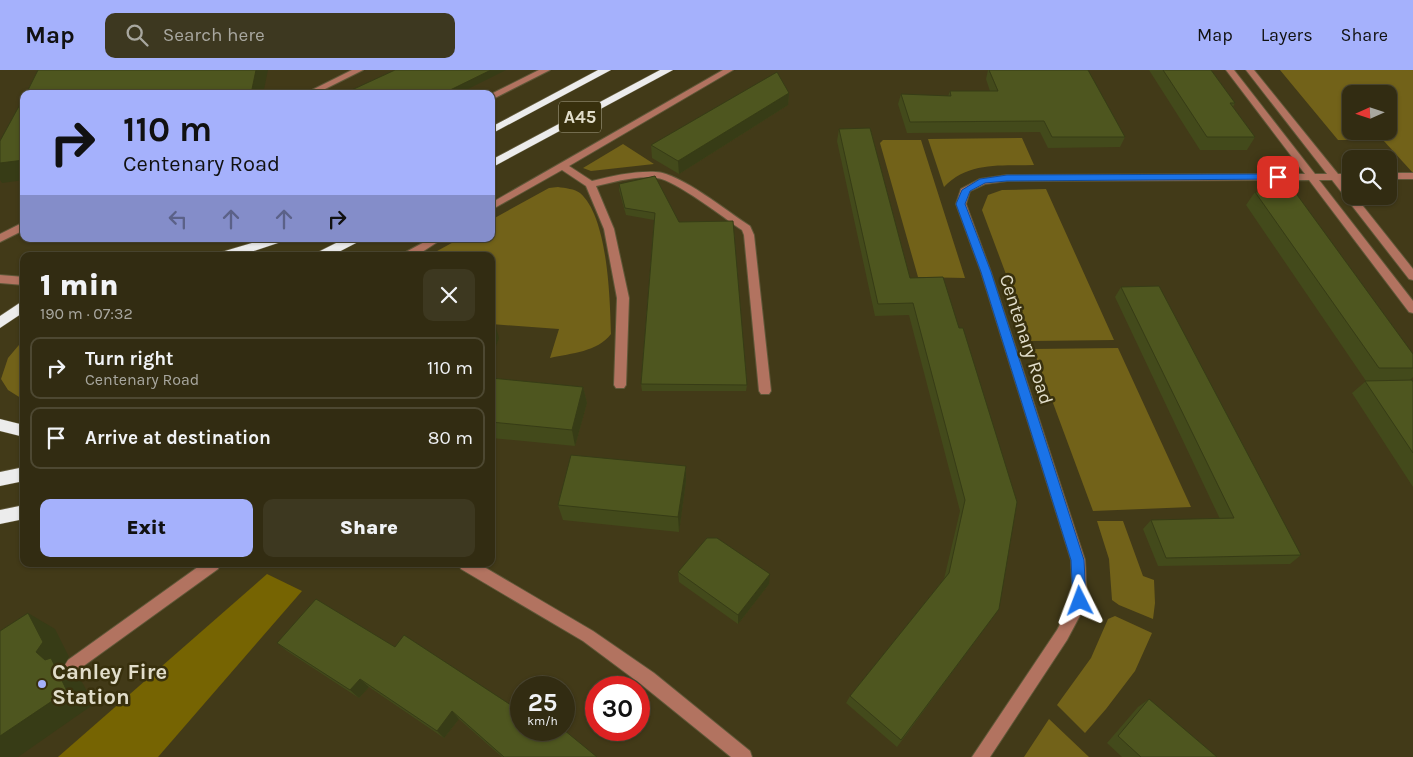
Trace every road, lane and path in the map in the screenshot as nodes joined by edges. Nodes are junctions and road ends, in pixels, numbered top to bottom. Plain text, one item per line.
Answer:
1 (359, 70) edge
2 (546, 70) edge
3 (606, 70) edge
4 (668, 70) edge
5 (729, 70) edge
6 (1230, 70) edge
7 (1250, 70) edge
8 (316, 90) edge
9 (495, 95) edge
10 (495, 129) edge
11 (495, 163) edge
12 (563, 167) junction
13 (1397, 176) edge
14 (1413, 176) edge
15 (1311, 177) junction
16 (1335, 177) junction
17 (1342, 177) edge
18 (590, 184) junction
19 (495, 205) edge
20 (20, 227) edge
21 (0, 239) edge
22 (269, 242) edge
23 (348, 242) edge
24 (432, 242) edge
25 (238, 252) edge
26 (329, 252) edge
27 (415, 252) edge
28 (1413, 276) edge
29 (0, 279) edge
30 (20, 282) edge
31 (20, 308) edge
32 (1413, 309) edge
33 (0, 323) edge
34 (620, 385) dead end
35 (765, 391) dead end
36 (0, 425) edge
37 (20, 430) edge
38 (20, 475) edge
39 (0, 479) edge
40 (20, 513) edge
41 (0, 517) edge
42 (209, 567) edge
43 (471, 567) edge
44 (73, 665) dead end
45 (744, 757) edge
46 (980, 757) edge

1 - 8 street
2 - 9 street
3 - 10 highway, A45
4 - 11 highway, A45
5 - 12 street
6 - 15 street
7 - 16 street
12 - 18 street
12 - 19 street
13 - 14 street
15 - 16 street, Centenary Road
15 - 32 street
15 - 46 street, Centenary Road
16 - 17 street, Centenary Road
16 - 28 street
18 - 34 street
18 - 35 street
20 - 21 street
22 - 25 highway
23 - 26 highway
24 - 27 street
29 - 30 street
31 - 33 highway
36 - 37 highway
38 - 39 highway
40 - 41 highway
42 - 44 street
43 - 45 street

